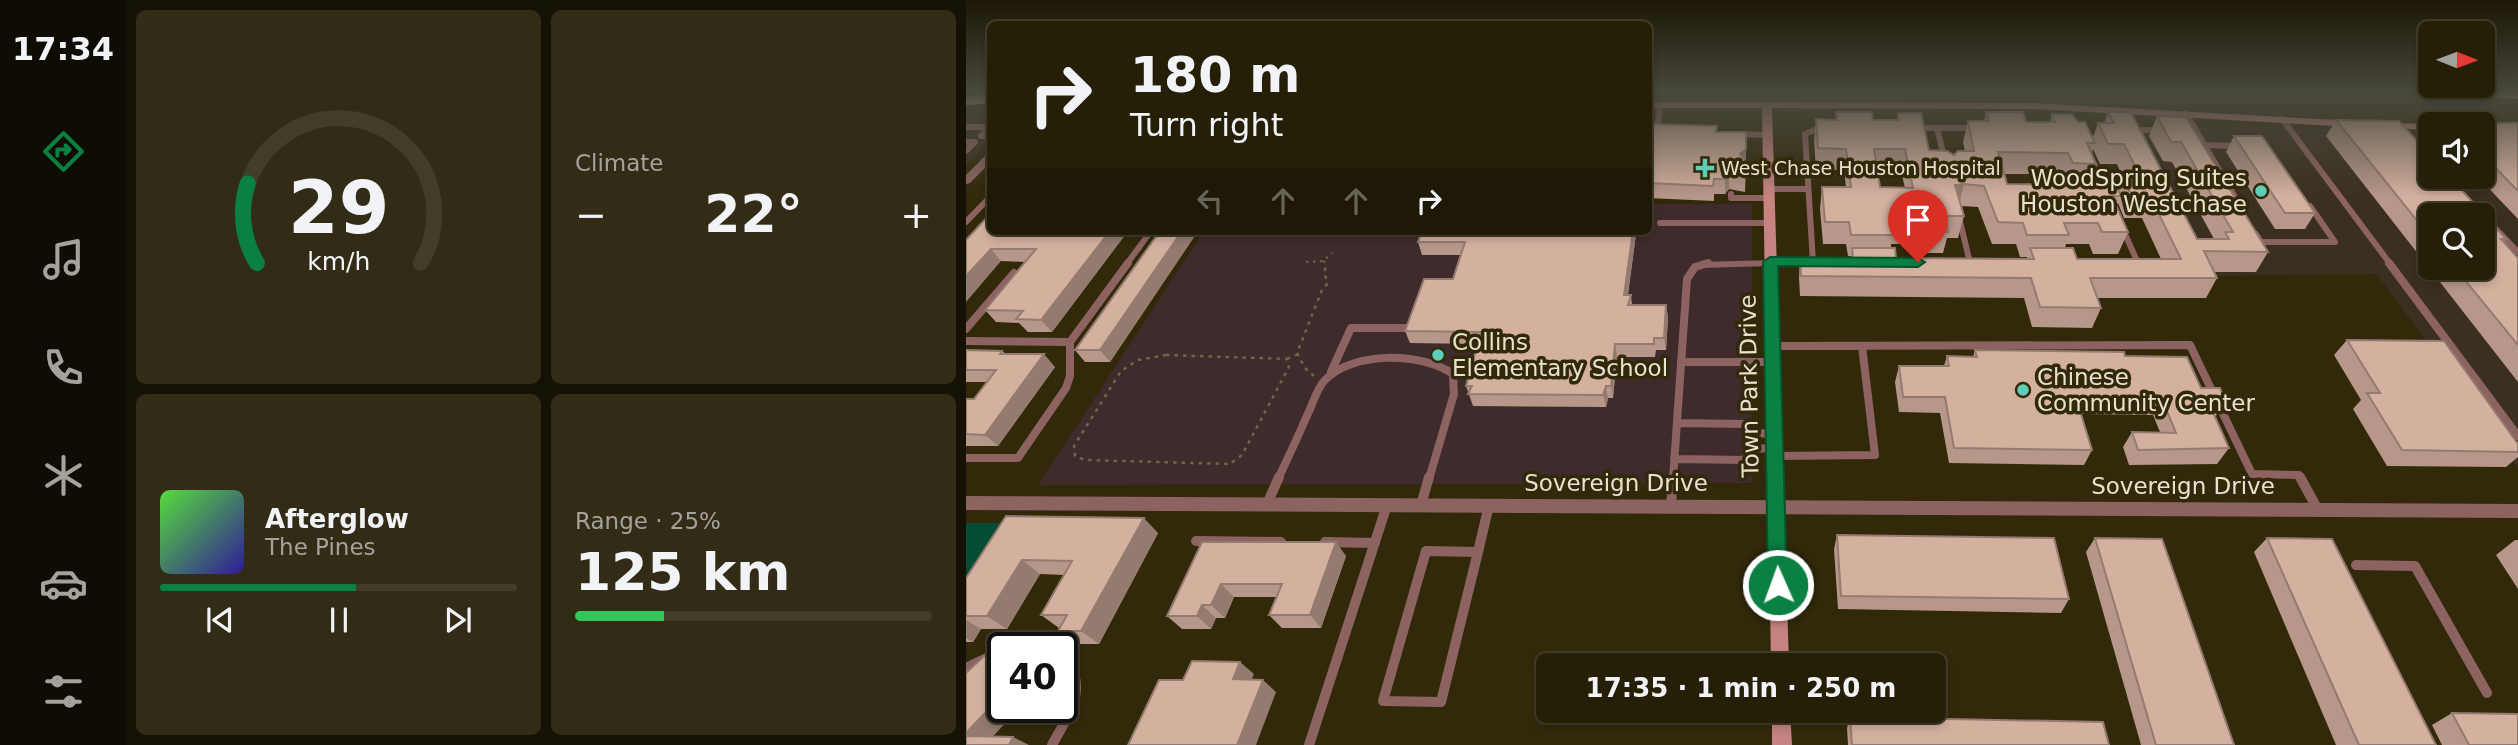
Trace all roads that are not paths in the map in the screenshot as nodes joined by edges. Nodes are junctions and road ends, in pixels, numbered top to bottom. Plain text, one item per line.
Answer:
1 (966, 127) edge
2 (987, 127) edge
3 (1767, 127) edge
4 (2193, 127) edge
5 (2288, 127) edge
6 (2386, 127) edge
7 (1937, 128) junction
8 (2418, 128) edge
9 (987, 130) edge
10 (2169, 131) edge
11 (2182, 131) edge
12 (2195, 131) junction
13 (1727, 134) edge
14 (1767, 135) junction
15 (981, 136) junction
16 (987, 136) edge
17 (966, 142) edge
18 (975, 142) junction
19 (2145, 144) edge
20 (2204, 145) junction
21 (2244, 146) edge
22 (966, 151) edge
23 (987, 160) edge
24 (1768, 169) junction
25 (1746, 170) edge
26 (1948, 170) edge
27 (966, 181) edge
28 (1808, 189) junction
29 (2093, 191) edge
30 (2106, 191) junction
31 (1731, 194) dead end
32 (1769, 194) junction
33 (987, 200) edge
34 (2306, 200) edge
35 (2240, 205) edge
36 (1958, 211) edge
37 (969, 216) edge
38 (966, 222) edge
39 (1660, 223) dead end
40 (1769, 223) junction
41 (2495, 227) edge
42 (2254, 229) edge
43 (1148, 235) edge
44 (2518, 252) edge
45 (1770, 262) junction
46 (1813, 262) junction
47 (1970, 262) junction
48 (1014, 273) edge
49 (1405, 328) edge
50 (966, 329) edge
51 (966, 341) edge
52 (1070, 342) junction
53 (1862, 346) junction
54 (1772, 354) junction
55 (1681, 362) junction
56 (1331, 372) junction
57 (1677, 423) junction
58 (2518, 436) edge
59 (1775, 446) junction
60 (966, 458) edge
61 (1674, 459) junction
62 (966, 503) edge
63 (1268, 504) junction
64 (1387, 505) junction
65 (1421, 505) junction
66 (1489, 505) junction
67 (1671, 506) junction
68 (1776, 507) junction
69 (2318, 510) junction
70 (2518, 511) edge
71 (1196, 541) dead end
72 (1292, 542) edge
73 (1320, 542) edge
74 (1375, 543) junction
75 (1478, 552) junction
76 (2356, 565) dead end
77 (1780, 653) edge
78 (987, 658) edge
79 (966, 668) edge
80 (2487, 693) dead end
81 (1063, 723) edge
82 (1781, 723) edge
83 (1052, 745) edge
84 (1309, 745) edge
85 (1782, 745) edge

1 - 2 lane
3 - 14 main road, Town Park Drive
4 - 12 lane
5 - 58 lane
6 - 8 main road
7 - 26 lane
7 - 28 lane
7 - 30 lane
9 - 15 lane
10 - 19 lane
11 - 12 lane
12 - 20 lane
13 - 14 lane
14 - 24 main road, Town Park Drive
15 - 16 lane
15 - 18 lane
17 - 18 lane
18 - 22 lane
20 - 21 lane
20 - 35 lane
23 - 27 street
24 - 25 lane
24 - 32 main road, Town Park Drive
28 - 32 lane
28 - 46 lane
29 - 30 lane
30 - 47 lane
31 - 32 lane
32 - 40 main road, Town Park Drive
33 - 37 lane
34 - 42 lane
36 - 47 lane
37 - 38 lane
39 - 40 lane
40 - 45 main road, Town Park Drive
41 - 44 lane
43 - 52 lane
45 - 46 lane
45 - 54 main road, Town Park Drive
45 - 55 lane
46 - 47 lane
48 - 50 lane
49 - 56 lane
51 - 52 lane
52 - 60 lane
53 - 54 lane
53 - 59 lane
53 - 69 lane
54 - 55 lane
54 - 59 main road, Town Park Drive
55 - 57 lane
56 - 63 lane
56 - 65 lane
57 - 59 lane
57 - 61 lane
59 - 61 lane
59 - 68 main road, Town Park Drive
61 - 67 lane
62 - 63 street, Sovereign Drive
63 - 64 street, Sovereign Drive
64 - 65 street, Sovereign Drive
64 - 74 lane
65 - 66 street, Sovereign Drive
66 - 67 street, Sovereign Drive
66 - 75 lane
67 - 68 street, Sovereign Drive
68 - 69 street, Sovereign Drive
68 - 77 main road, Town Park Drive
69 - 70 street, Sovereign Drive
71 - 72 lane
73 - 74 lane
74 - 84 lane
75 - 75 lane
76 - 80 lane
78 - 79 lane
81 - 83 lane
82 - 85 main road

